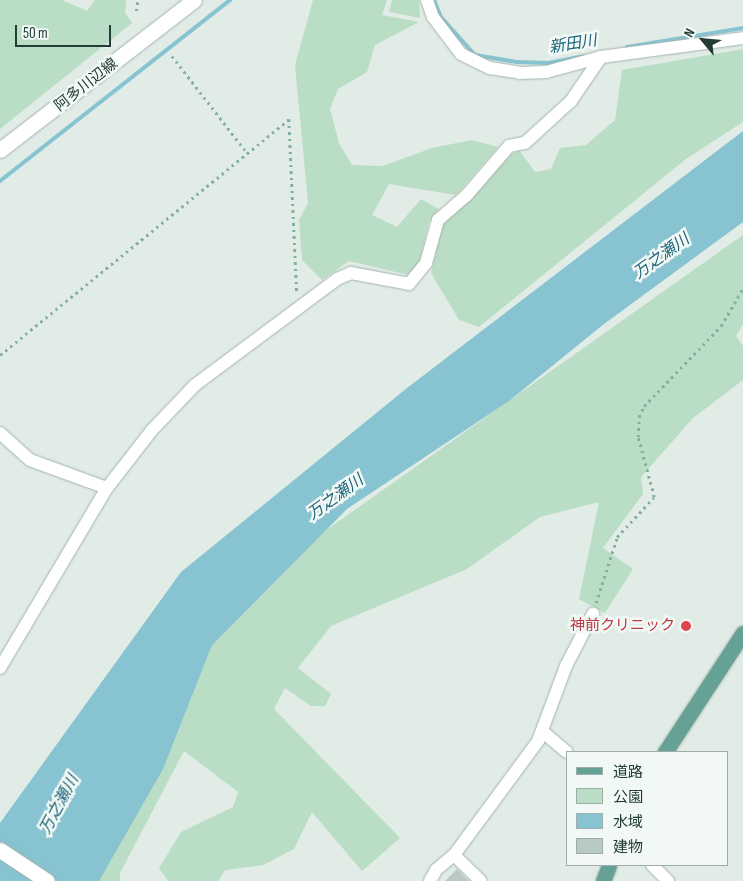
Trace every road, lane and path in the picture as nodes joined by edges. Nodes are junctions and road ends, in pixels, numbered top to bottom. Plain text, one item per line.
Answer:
1 (138, 0) edge
2 (194, 0) edge
3 (427, 0) edge
4 (136, 11) dead end
5 (743, 38) edge
6 (172, 56) dead end
7 (601, 57) junction
8 (0, 150) edge
9 (248, 154) junction
10 (743, 288) edge
11 (298, 310) junction
12 (0, 355) edge
13 (0, 433) edge
14 (107, 488) junction
15 (593, 614) joint
16 (743, 633) edge
17 (0, 668) edge
18 (543, 732) junction
19 (566, 751) edge
20 (666, 751) edge
21 (0, 850) edge
22 (454, 855) junction
23 (609, 866) edge
24 (653, 866) edge
25 (47, 881) edge
26 (430, 881) edge
27 (481, 881) edge
28 (602, 881) edge
29 (668, 881) edge

1 - 4 path
2 - 8 main road, 阿多川辺線
3 - 7 street
5 - 7 street
6 - 9 path
7 - 11 street
9 - 11 path
9 - 12 path
10 - 15 path
11 - 14 street
13 - 14 street
14 - 17 street
15 - 18 street
16 - 20 main road
18 - 19 street
18 - 22 street
21 - 25 main road
22 - 26 street
22 - 27 street
23 - 28 main road
24 - 29 street

